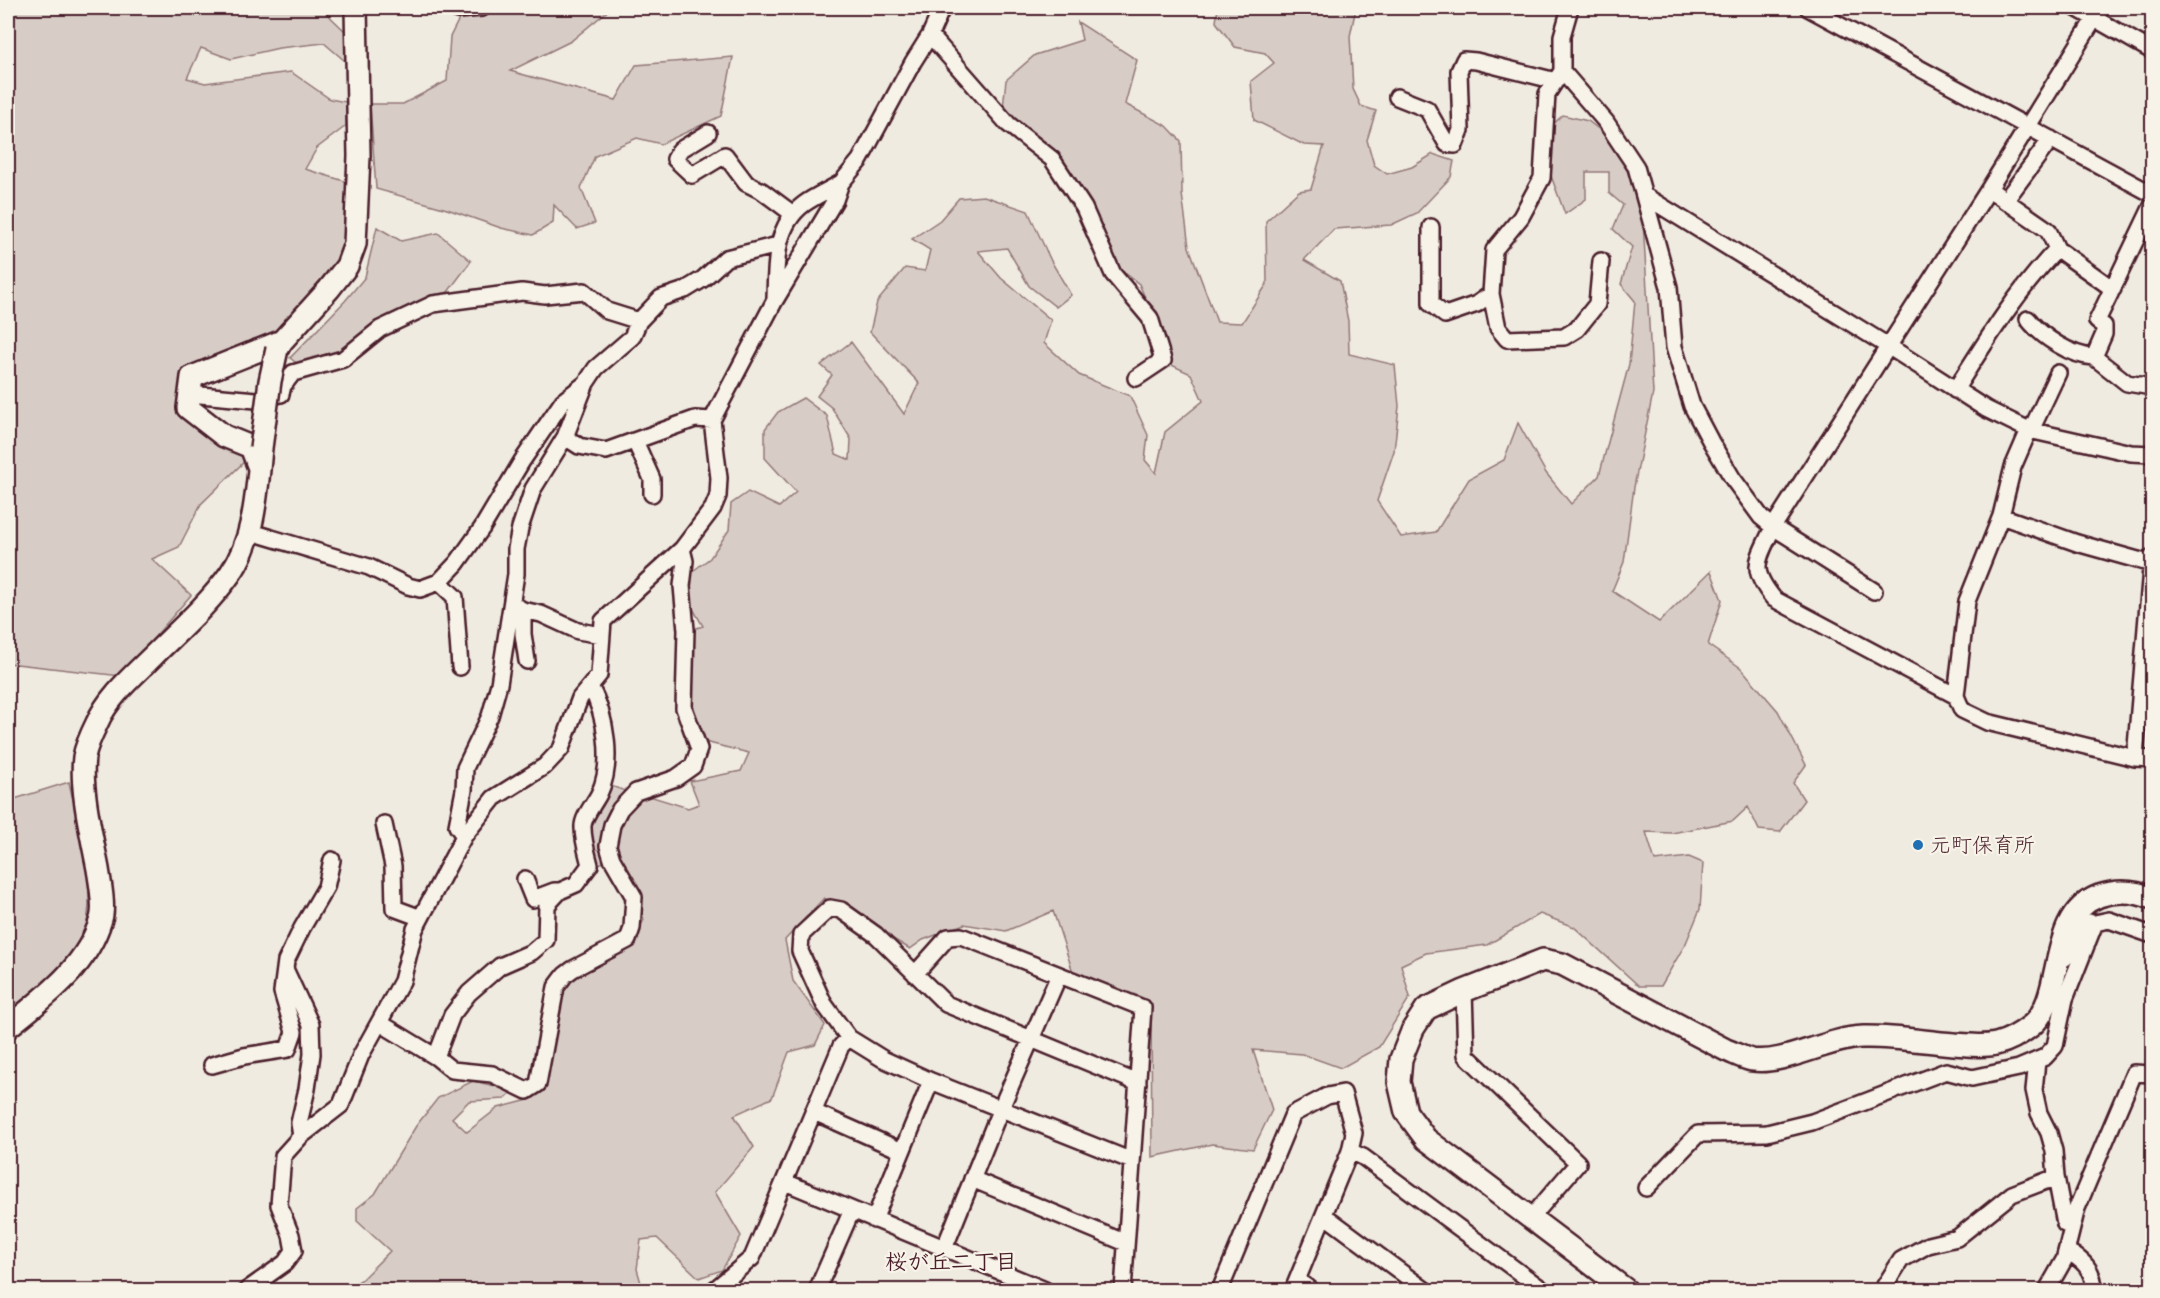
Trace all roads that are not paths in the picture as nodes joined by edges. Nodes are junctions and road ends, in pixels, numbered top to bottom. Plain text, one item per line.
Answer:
1 (356, 8) edge
2 (482, 8) edge
3 (942, 8) edge
4 (1570, 8) edge
5 (1808, 8) edge
6 (2076, 8) edge
7 (458, 10) dead end
8 (2098, 13) edge
9 (930, 35) junction
10 (2152, 51) edge
11 (1559, 76) junction
12 (1396, 97) dead end
13 (2027, 126) junction
14 (708, 133) dead end
15 (2051, 139) junction
16 (841, 183) junction
17 (1989, 189) junction
18 (2152, 194) edge
19 (1645, 196) junction
20 (2005, 201) junction
21 (2152, 206) edge
22 (793, 214) junction
23 (1431, 227) dead end
24 (778, 245) junction
25 (2056, 249) junction
26 (1601, 261) dead end
27 (2113, 289) junction
28 (1491, 294) junction
29 (774, 302) junction
30 (2028, 320) dead end
31 (639, 321) junction
32 (280, 345) junction
33 (1888, 346) junction
34 (2094, 357) junction
35 (2058, 373) dead end
36 (1136, 378) dead end
37 (586, 383) junction
38 (2152, 387) edge
39 (1955, 390) junction
40 (189, 394) junction
41 (712, 420) junction
42 (2029, 430) junction
43 (565, 437) junction
44 (636, 441) junction
45 (2152, 454) edge
46 (259, 469) junction
47 (652, 494) dead end
48 (2001, 516) junction
49 (1773, 527) junction
50 (248, 531) junction
51 (682, 549) junction
52 (2152, 557) edge
53 (2152, 564) edge
54 (439, 582) junction
55 (1874, 591) dead end
56 (517, 607) junction
57 (602, 635) junction
58 (527, 661) dead end
59 (460, 667) dead end
60 (590, 686) junction
61 (1956, 696) junction
62 (2136, 758) junction
63 (2152, 759) edge
64 (384, 824) dead end
65 (464, 836) junction
66 (332, 860) dead end
67 (525, 879) dead end
68 (560, 891) junction
69 (2152, 898) edge
70 (421, 918) junction
71 (2095, 923) junction
72 (2152, 935) edge
73 (2058, 958) junction
74 (285, 969) junction
75 (915, 974) junction
76 (1059, 975) junction
77 (1464, 991) junction
78 (380, 1023) junction
79 (8, 1026) edge
80 (849, 1038) junction
81 (1031, 1039) junction
82 (436, 1057) junction
83 (2037, 1061) junction
84 (212, 1065) dead end
85 (2152, 1074) edge
86 (931, 1081) junction
87 (1138, 1083) junction
88 (1000, 1108) junction
89 (814, 1112) junction
90 (302, 1136) junction
91 (902, 1151) junction
92 (1350, 1151) junction
93 (1132, 1161) junction
94 (2056, 1177) junction
95 (972, 1179) junction
96 (785, 1182) junction
97 (1646, 1188) dead end
98 (852, 1210) junction
99 (1324, 1215) junction
100 (1530, 1219) junction
101 (874, 1220) junction
102 (2073, 1227) junction
103 (1126, 1243) junction
104 (944, 1249) junction
105 (2067, 1251) junction
106 (1295, 1285) edge
107 (247, 1290) edge
108 (714, 1290) edge
109 (817, 1290) edge
110 (1045, 1290) edge
111 (1123, 1290) edge
112 (1220, 1290) edge
113 (1311, 1290) edge
114 (1425, 1290) edge
115 (1543, 1290) edge
116 (1626, 1290) edge
117 (1882, 1290) edge
118 (2047, 1290) edge
119 (2094, 1290) edge

1 - 32 street
2 - 7 street
3 - 9 street
4 - 11 street
5 - 13 street
6 - 8 street
8 - 10 street
8 - 13 street
9 - 16 street
9 - 36 street
11 - 12 street
11 - 19 street
11 - 28 street
13 - 15 street
13 - 17 street
14 - 22 street
15 - 18 street
15 - 20 street
16 - 22 street
16 - 29 street
17 - 20 street
17 - 33 street
19 - 33 street
19 - 49 street
20 - 25 street
21 - 27 street
22 - 24 street
23 - 28 street
24 - 29 street
24 - 31 street
25 - 27 street
25 - 39 street
26 - 28 street
27 - 34 street
29 - 41 street
30 - 34 street
31 - 37 street
31 - 40 street
32 - 40 street
32 - 46 street, bridge
33 - 39 street
33 - 49 street
34 - 38 street
35 - 42 street
37 - 43 street
37 - 54 street
39 - 42 street
40 - 46 street
41 - 44 street
41 - 51 street
42 - 45 street
42 - 48 street
43 - 44 street
43 - 56 street
44 - 47 street
46 - 50 street
48 - 53 street
48 - 61 street
49 - 55 street
49 - 61 street
50 - 54 street
50 - 79 street
51 - 57 street
51 - 82 street
52 - 53 street
53 - 62 street
54 - 59 street
56 - 57 street
56 - 58 street
56 - 65 street
57 - 60 street
60 - 65 street
60 - 68 street
61 - 62 street
62 - 63 street
64 - 70 street
65 - 70 street
66 - 74 street
67 - 68 street
68 - 82 street
69 - 73 street
70 - 78 street
71 - 72 street
71 - 73 street
71 - 83 street
73 - 77 street
74 - 84 street
74 - 90 street
75 - 76 street
75 - 80 street
75 - 81 street
76 - 81 street
76 - 87 street
77 - 100 street
77 - 100 street
78 - 82 street
78 - 90 street
80 - 86 street
80 - 89 street
81 - 87 street
81 - 88 street
83 - 94 street
83 - 97 street
85 - 102 street
86 - 88 street
86 - 91 street
87 - 93 street
88 - 93 street
88 - 95 street
89 - 91 street
89 - 96 street
90 - 107 street
91 - 101 street
92 - 99 street
92 - 112 street
92 - 115 street
93 - 103 street
94 - 102 street
94 - 117 street
95 - 103 street
95 - 104 street
96 - 98 street
96 - 108 street
98 - 101 street
98 - 109 street
99 - 106 street
99 - 114 street
100 - 116 street
101 - 104 street
102 - 105 street
103 - 111 street
104 - 110 street
105 - 118 street
105 - 119 street
106 - 113 street

